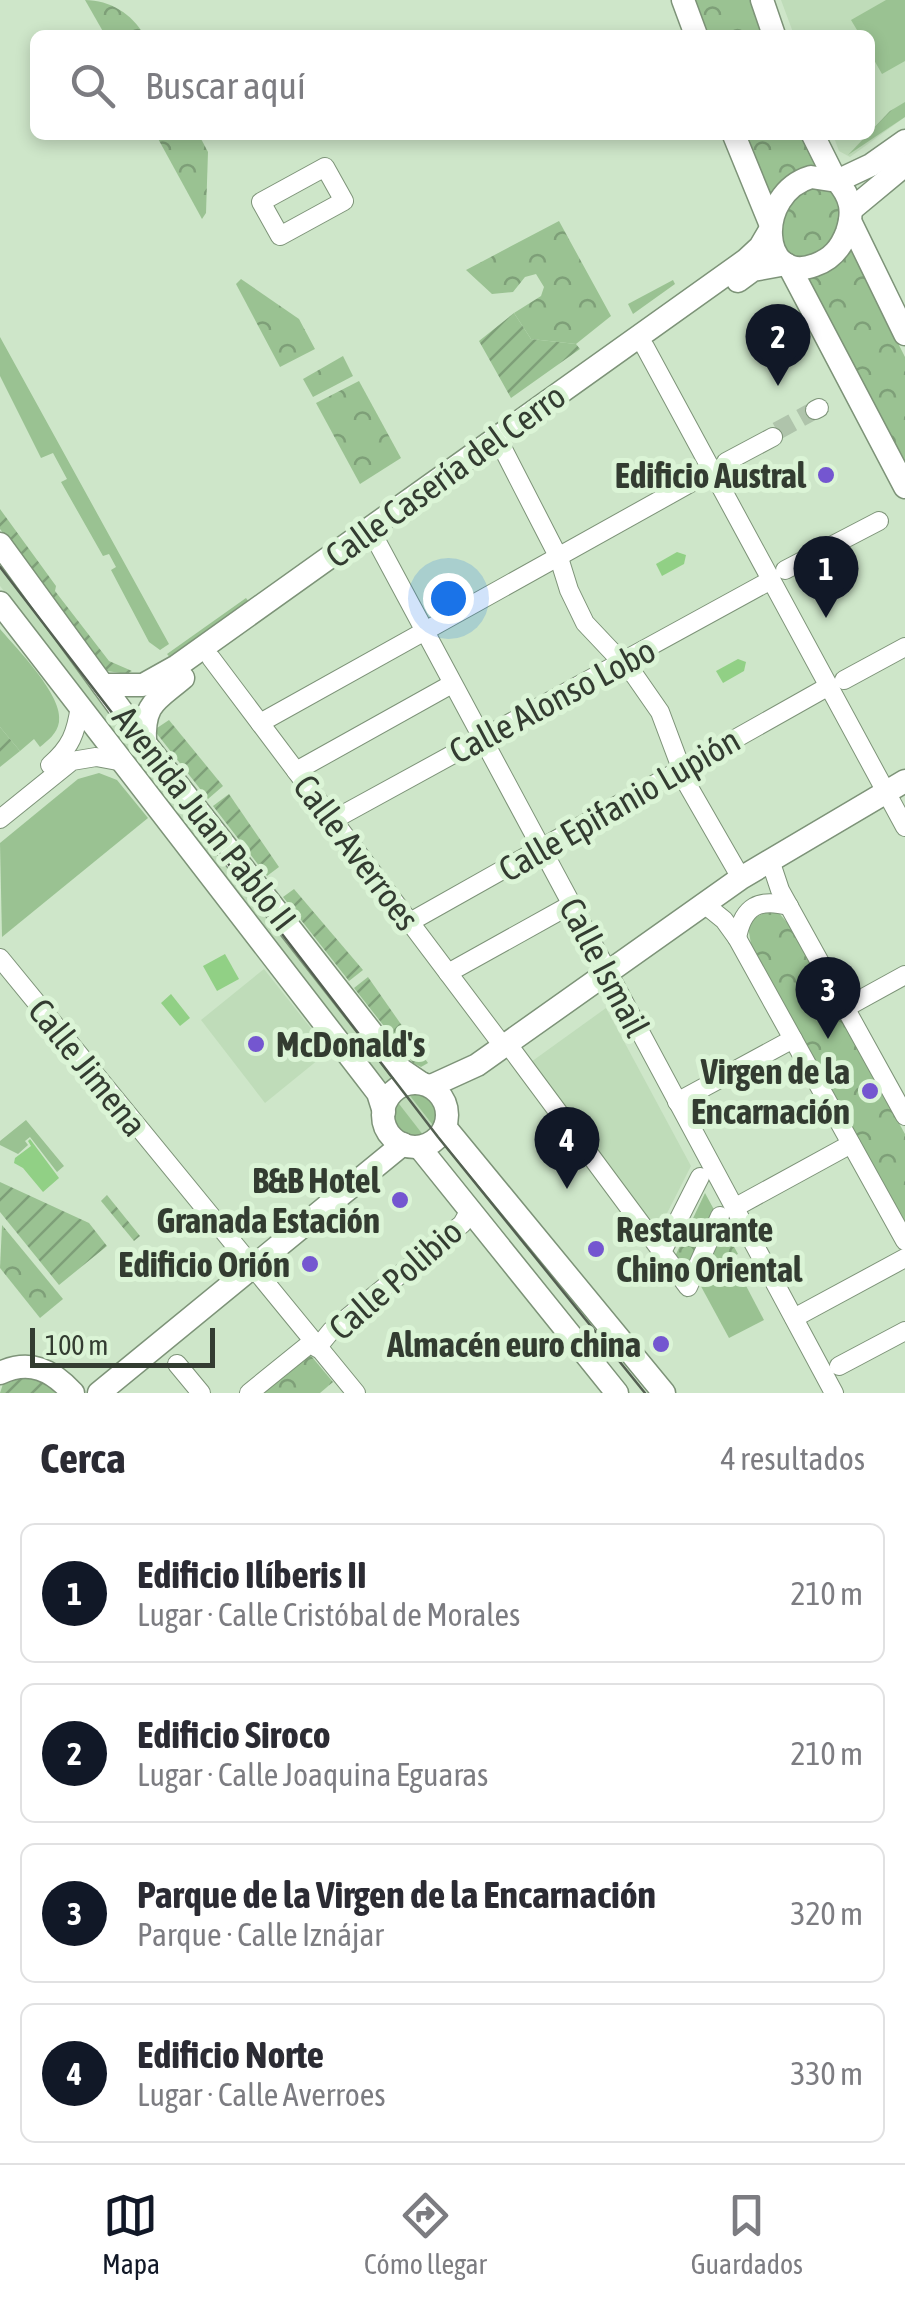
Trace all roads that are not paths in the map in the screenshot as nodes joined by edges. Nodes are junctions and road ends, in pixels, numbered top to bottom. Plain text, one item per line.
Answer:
1 (684, 0) edge
2 (762, 0) edge
3 (694, 30) edge
4 (772, 30) edge
5 (736, 140) edge
6 (816, 140) edge
7 (905, 141) edge
8 (905, 165) edge
9 (836, 180) junction
10 (261, 202) joint
11 (851, 215) junction
12 (770, 226) junction
13 (788, 266) junction
14 (905, 334) edge
15 (645, 347) junction
16 (776, 435) tunnel mouth
17 (503, 449) junction
18 (719, 467) junction
19 (905, 488) edge
20 (880, 521) dead end
21 (376, 540) junction
22 (0, 544) edge
23 (559, 558) junction
24 (778, 575) junction
25 (0, 603) edge
26 (424, 632) junction
27 (905, 647) edge
28 (211, 658) junction
29 (620, 662) junction
30 (836, 683) junction
31 (452, 684) junction
32 (103, 685) junction
33 (80, 706) junction
34 (260, 723) junction
35 (482, 738) junction
36 (145, 742) junction
37 (123, 762) junction
38 (681, 770) junction
39 (296, 771) junction
40 (896, 786) edge
41 (0, 805) edge
42 (0, 819) edge
43 (333, 820) junction
44 (905, 827) edge
45 (542, 848) junction
46 (770, 860) junction
47 (741, 878) junction
48 (572, 904) junction
49 (703, 904) junction
50 (789, 906) junction
51 (410, 922) junction
52 (738, 938) junction
53 (0, 958) edge
54 (608, 971) junction
55 (448, 973) junction
56 (905, 975) edge
57 (845, 1008) junction
58 (794, 1039) junction
59 (505, 1044) junction
60 (477, 1065) junction
61 (426, 1085) junction
62 (678, 1102) junction
63 (384, 1112) junction
64 (446, 1116) junction
65 (905, 1116) edge
66 (852, 1144) junction
67 (411, 1146) junction
68 (700, 1177) dead end
69 (470, 1210) junction
70 (727, 1212) junction
71 (905, 1240) edge
72 (662, 1252) junction
73 (905, 1258) edge
74 (252, 1268) junction
75 (794, 1318) junction
76 (905, 1331) edge
77 (315, 1344) junction
78 (177, 1364) dead end
79 (839, 1366) dead end
80 (0, 1373) edge
81 (350, 1387) edge
82 (73, 1393) edge
83 (98, 1393) edge
84 (201, 1393) edge
85 (249, 1393) edge
86 (330, 1393) edge
87 (617, 1393) edge
88 (664, 1393) edge
89 (834, 1393) edge

1 - 3 main road
2 - 4 main road
5 - 12 main road
6 - 9 main road
7 - 9 main road
8 - 11 main road
9 - 11 main road
9 - 12 main road
10 - 10 street
11 - 13 main road
11 - 14 main road
12 - 13 main road
12 - 32 main road, Calle Casería del Cerro
13 - 15 main road, Calle Casería del Cerro
13 - 19 main road
15 - 17 main road, Calle Casería del Cerro
15 - 18 street
16 - 18 street
17 - 21 main road, Calle Casería del Cerro
17 - 23 street
18 - 23 street
18 - 24 street
20 - 24 street, Calle Alonso Lobo
21 - 26 street, Calle Ismail
21 - 28 main road, Calle Casería del Cerro
22 - 32 main road, Avenida Juan Pablo II
23 - 26 street
23 - 29 street
24 - 29 street, Calle Alonso Lobo
24 - 30 street
25 - 33 main road, Avenida Juan Pablo II
26 - 31 street, Calle Ismail
26 - 34 street
27 - 30 street, Calle Epifanio Lupión
28 - 34 street, Calle Averroes
28 - 36 main road, Calle Casería del Cerro
29 - 35 street, Calle Alonso Lobo
29 - 38 street
30 - 38 street, Calle Epifanio Lupión
30 - 40 street
31 - 35 street, Calle Ismail
31 - 39 street
32 - 36 main road, Avenida Juan Pablo II
33 - 37 main road, Avenida Juan Pablo II
33 - 41 street
34 - 39 street, Calle Averroes
35 - 43 street, Calle Alonso Lobo
35 - 45 street, Calle Ismail
36 - 61 main road, Avenida Juan Pablo II
37 - 42 street
37 - 63 main road, Avenida Juan Pablo II
38 - 45 street, Calle Epifanio Lupión
38 - 47 street
39 - 43 street, Calle Averroes
40 - 44 street
40 - 46 main road
43 - 51 street, Calle Averroes
45 - 48 street, Calle Ismail
45 - 51 street, Calle Epifanio Lupión
46 - 47 main road
46 - 50 street
47 - 49 main road
48 - 54 street, Calle Ismail
48 - 55 street
49 - 52 street
49 - 54 main road
50 - 52 street
50 - 57 street
51 - 55 street, Calle Averroes
52 - 58 street
53 - 74 street, Calle Jimena
54 - 59 main road
54 - 62 street, Calle Ismail
55 - 59 street, Calle Averroes
56 - 57 street
57 - 65 street
58 - 62 street
58 - 66 street
59 - 60 main road
59 - 72 street, Calle Averroes
60 - 61 main road
60 - 64 main road
61 - 63 main road
61 - 64 main road
62 - 70 street, Calle Ismail
63 - 67 main road
64 - 67 main road
64 - 88 main road
66 - 70 street
66 - 71 street
67 - 69 main road
67 - 74 main road
68 - 72 street
69 - 77 street, Calle Polibio
69 - 87 main road
70 - 72 street, Calle Averroes
70 - 75 street, Calle Ismail
73 - 75 street
74 - 77 street, Calle Jimena
74 - 83 main road
75 - 89 street, Calle Ismail
76 - 79 street
77 - 81 street, Calle Jimena
77 - 85 street, Calle Polibio
78 - 84 street
80 - 82 main road
81 - 86 street, Calle Polibio

